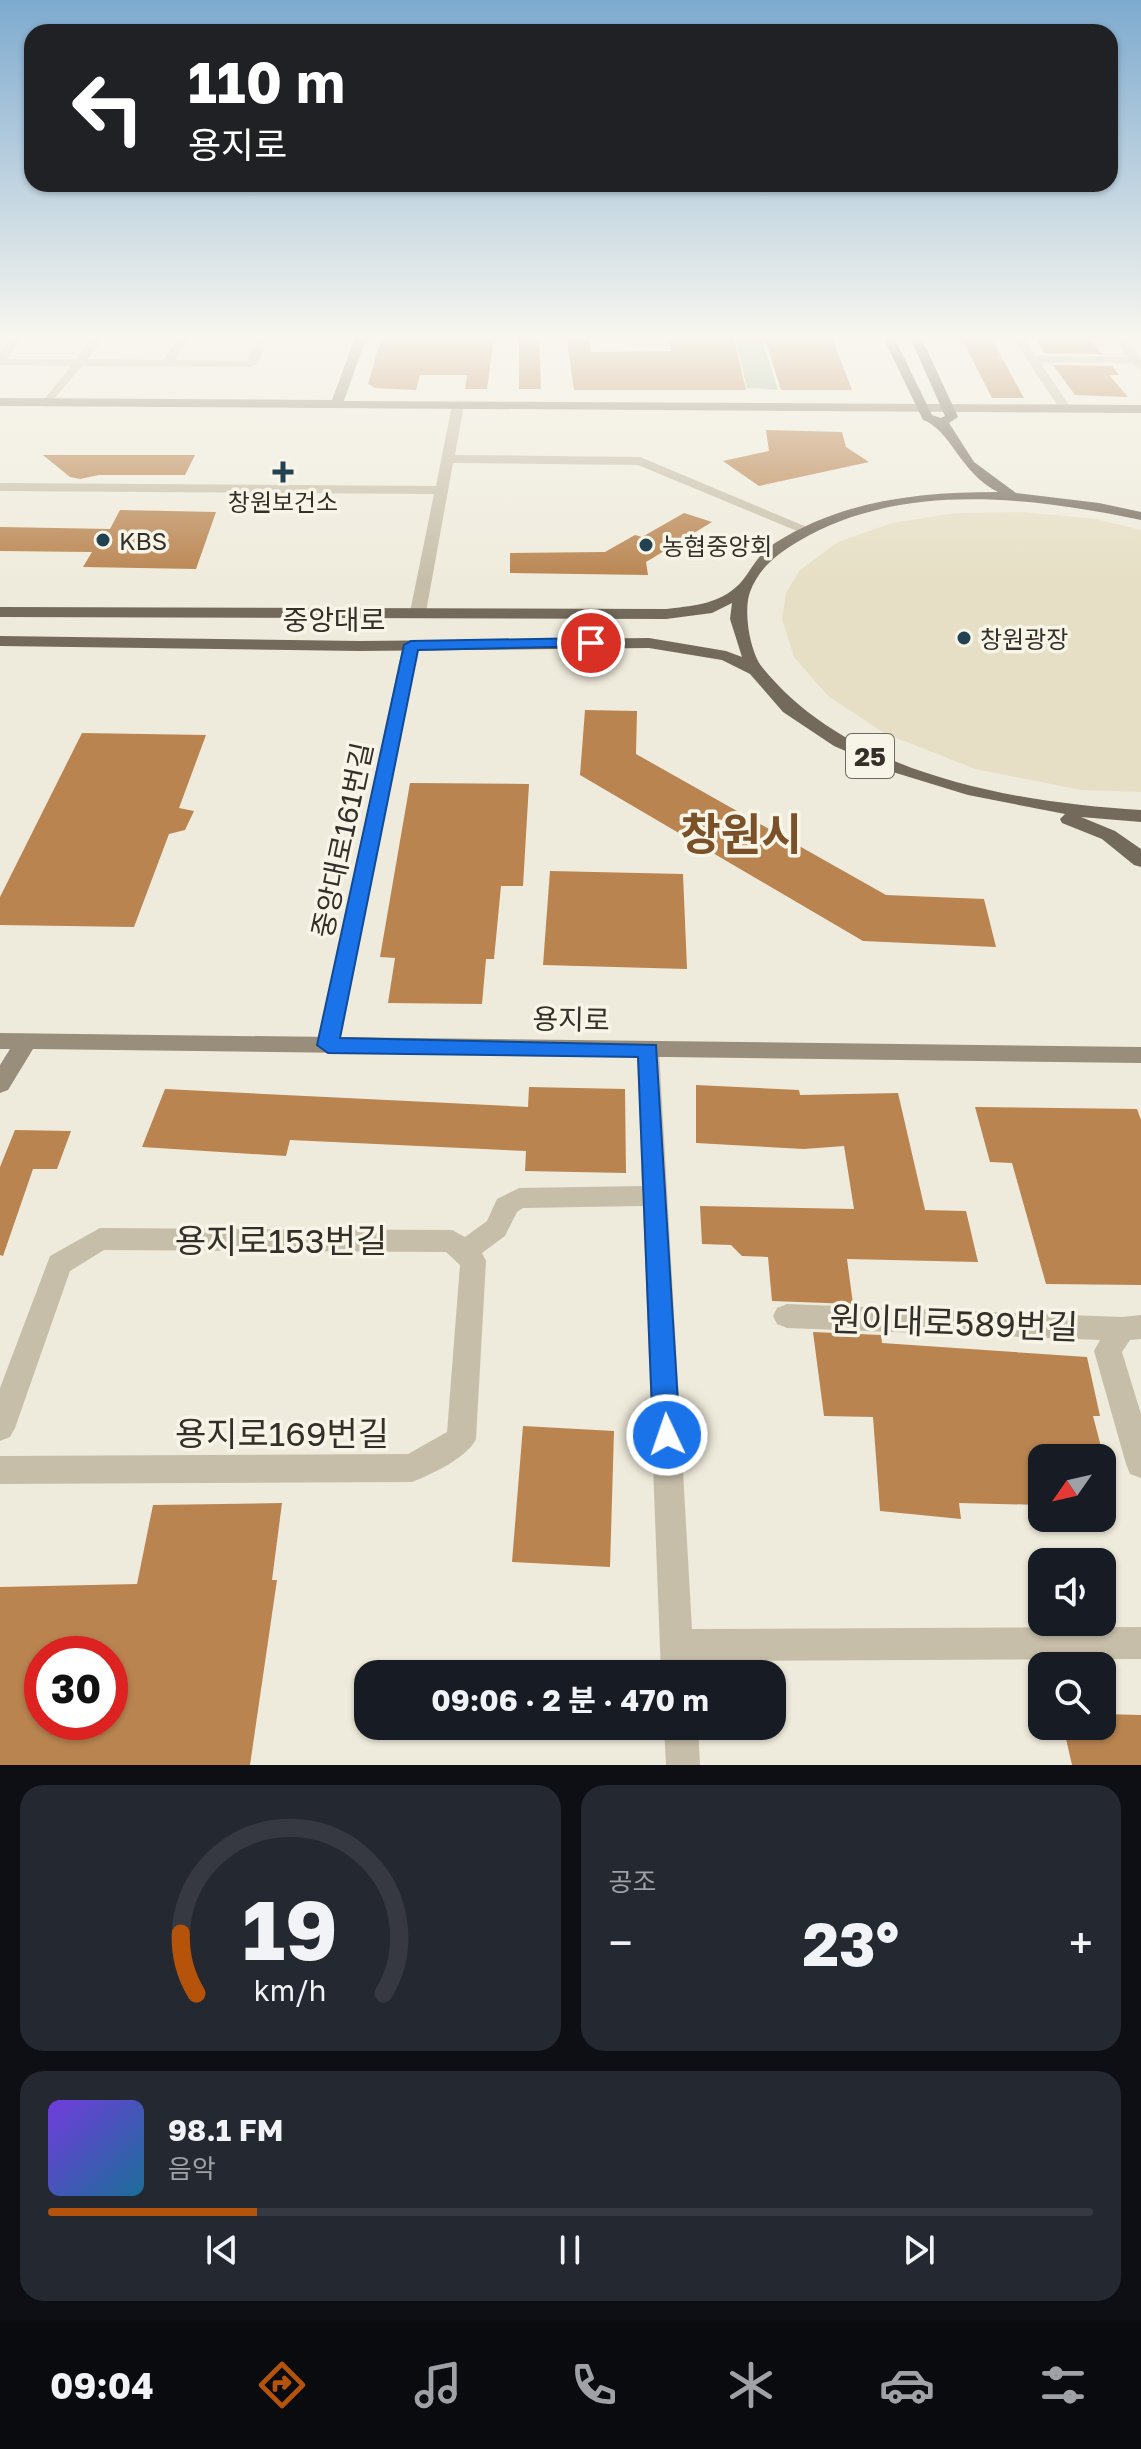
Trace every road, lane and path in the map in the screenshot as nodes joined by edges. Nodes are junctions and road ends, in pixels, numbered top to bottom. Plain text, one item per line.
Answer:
1 (456, 417) edge
2 (928, 417) edge
3 (951, 417) edge
4 (942, 422) junction
5 (448, 459) junction
6 (968, 466) junction
7 (0, 487) edge
8 (442, 490) junction
9 (949, 498) junction
10 (1020, 498) junction
11 (1141, 516) edge
12 (807, 530) junction
13 (743, 590) junction
14 (0, 612) edge
15 (418, 612) junction
16 (574, 614) junction
17 (0, 641) edge
18 (562, 642) junction
19 (411, 645) junction
20 (759, 672) junction
21 (992, 798) junction
22 (1141, 816) edge
23 (1141, 861) edge
24 (0, 1041) edge
25 (27, 1041) junction
26 (328, 1045) junction
27 (648, 1050) junction
28 (1141, 1055) edge
29 (0, 1084) edge
30 (655, 1196) junction
31 (463, 1251) junction
32 (787, 1316) dead end
33 (1131, 1328) edge
34 (0, 1428) edge
35 (1141, 1464) edge
36 (0, 1470) edge
37 (1141, 1643) edge
38 (678, 1659) edge
39 (682, 1740) edge
40 (683, 1765) edge

1 - 5 street
2 - 4 main road
3 - 4 main road
4 - 6 main road
5 - 8 street
5 - 12 street
6 - 9 main road
6 - 10 main road
7 - 8 street
8 - 15 street
9 - 10 main road, 25
9 - 12 main road, 25
10 - 11 main road, 25
12 - 13 main road, 25
13 - 16 main road, 중앙대로
13 - 20 main road, 25
14 - 15 main road, 중앙대로
15 - 16 main road, 중앙대로
16 - 18 main road
17 - 19 main road, 중앙대로
18 - 19 main road, 중앙대로
18 - 20 main road, 중앙대로
19 - 26 street, 중앙대로161번길
20 - 21 main road, 25
21 - 22 main road, 25
21 - 23 main road
24 - 25 main road, 용지로
25 - 26 main road, 용지로
25 - 29 main road
26 - 27 main road, 용지로
27 - 28 main road, 용지로
27 - 30 street
30 - 31 street
30 - 38 street
31 - 34 street, 용지로153번길
31 - 36 street, 용지로169번길
32 - 33 street, 원이대로589번길
33 - 35 street, 원이대로589번길
37 - 38 street
39 - 40 street

